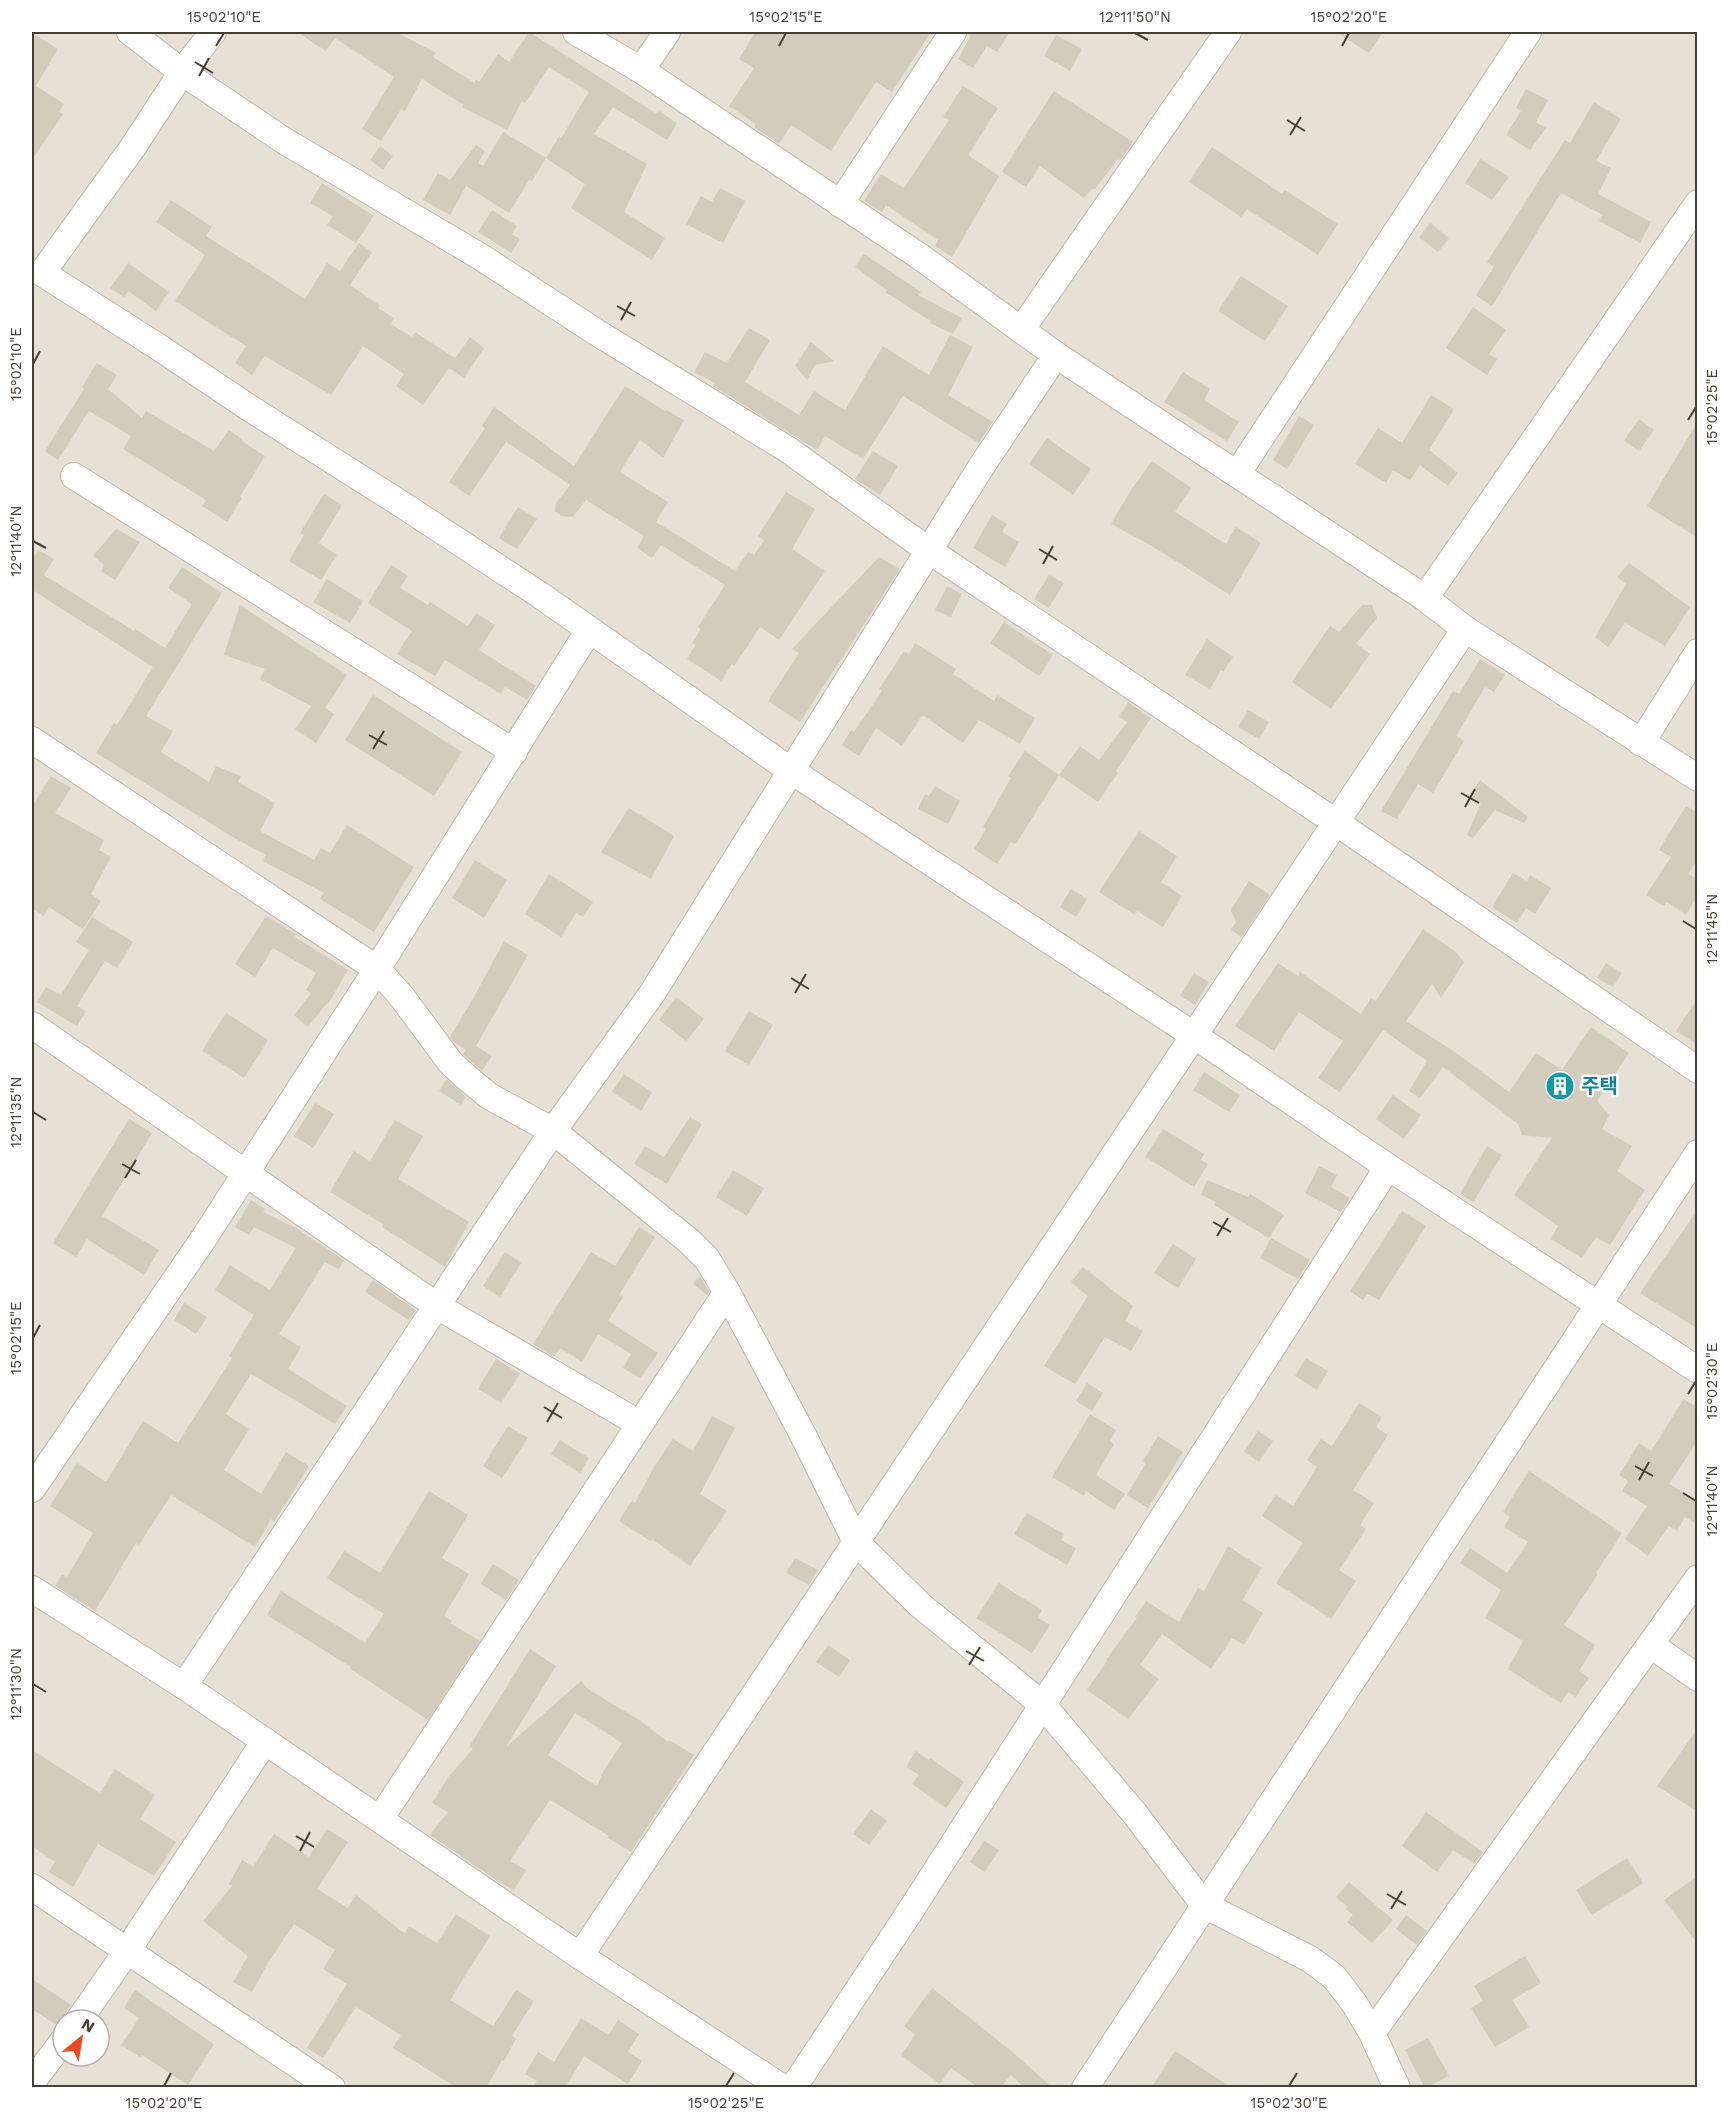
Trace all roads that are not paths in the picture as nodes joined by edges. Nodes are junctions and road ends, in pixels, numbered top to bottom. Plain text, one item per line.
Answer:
1 (130, 32) edge
2 (213, 32) edge
3 (576, 32) edge
4 (667, 32) edge
5 (953, 32) edge
6 (1228, 32) edge
7 (1528, 32) edge
8 (641, 70) junction
9 (182, 72) junction
10 (1698, 203) edge
11 (840, 204) junction
12 (37, 270) edge
13 (1021, 330) junction
14 (1056, 355) junction
15 (1237, 474) junction
16 (74, 476) dead end
17 (928, 550) junction
18 (1425, 598) junction
19 (1466, 629) junction
20 (589, 630) junction
21 (1698, 652) edge
22 (32, 740) edge
23 (1641, 743) junction
24 (514, 752) junction
25 (790, 770) junction
26 (1698, 778) edge
27 (1337, 823) junction
28 (377, 969) junction
29 (32, 1025) edge
30 (1195, 1036) junction
31 (1698, 1070) edge
32 (553, 1131) junction
33 (1698, 1152) edge
34 (1388, 1167) junction
35 (245, 1174) junction
36 (727, 1292) junction
37 (1596, 1305) junction
38 (436, 1306) junction
39 (1698, 1370) edge
40 (640, 1424) junction
41 (32, 1489) edge
42 (856, 1542) junction
43 (1698, 1578) edge
44 (32, 1589) edge
45 (1651, 1645) junction
46 (1698, 1678) edge
47 (184, 1686) junction
48 (1042, 1704) junction
49 (265, 1741) junction
50 (380, 1819) junction
51 (32, 1887) edge
52 (1204, 1905) junction
53 (127, 1951) junction
54 (580, 1956) junction
55 (87, 2008) edge
56 (1372, 2033) junction
57 (51, 2057) edge
58 (32, 2082) edge
59 (332, 2088) edge
60 (783, 2088) edge
61 (793, 2088) edge
62 (1085, 2088) edge
63 (1397, 2088) edge

1 - 9 street
2 - 9 street
3 - 8 street
4 - 8 street
5 - 11 street
6 - 13 street
7 - 15 street
8 - 11 street
9 - 12 street
9 - 17 street
10 - 18 street
11 - 13 street
12 - 20 street
13 - 14 street
14 - 15 street
14 - 17 street
15 - 18 street
16 - 24 street
17 - 25 street
17 - 27 street
18 - 19 street
19 - 23 street
19 - 27 street
20 - 24 street
20 - 25 street
21 - 23 street
22 - 28 street
23 - 26 street
24 - 28 street
25 - 30 street
25 - 32 street
27 - 30 street
27 - 31 street
28 - 32 street
28 - 35 street
29 - 35 street
30 - 34 street
30 - 42 street
32 - 36 street
32 - 38 street
33 - 37 street
34 - 37 street
34 - 48 street
35 - 38 street
35 - 41 street
36 - 40 street
36 - 42 street
37 - 39 street
37 - 52 street
38 - 40 street
38 - 47 street
40 - 50 street
42 - 48 street
42 - 54 street
43 - 45 street
44 - 47 street
45 - 46 street
45 - 56 street
47 - 49 street
48 - 52 street
48 - 61 street
49 - 50 street
49 - 53 street
50 - 54 street
51 - 53 street
52 - 56 street
52 - 62 street
53 - 55 street
53 - 59 street
54 - 60 street
56 - 63 street
57 - 58 street

